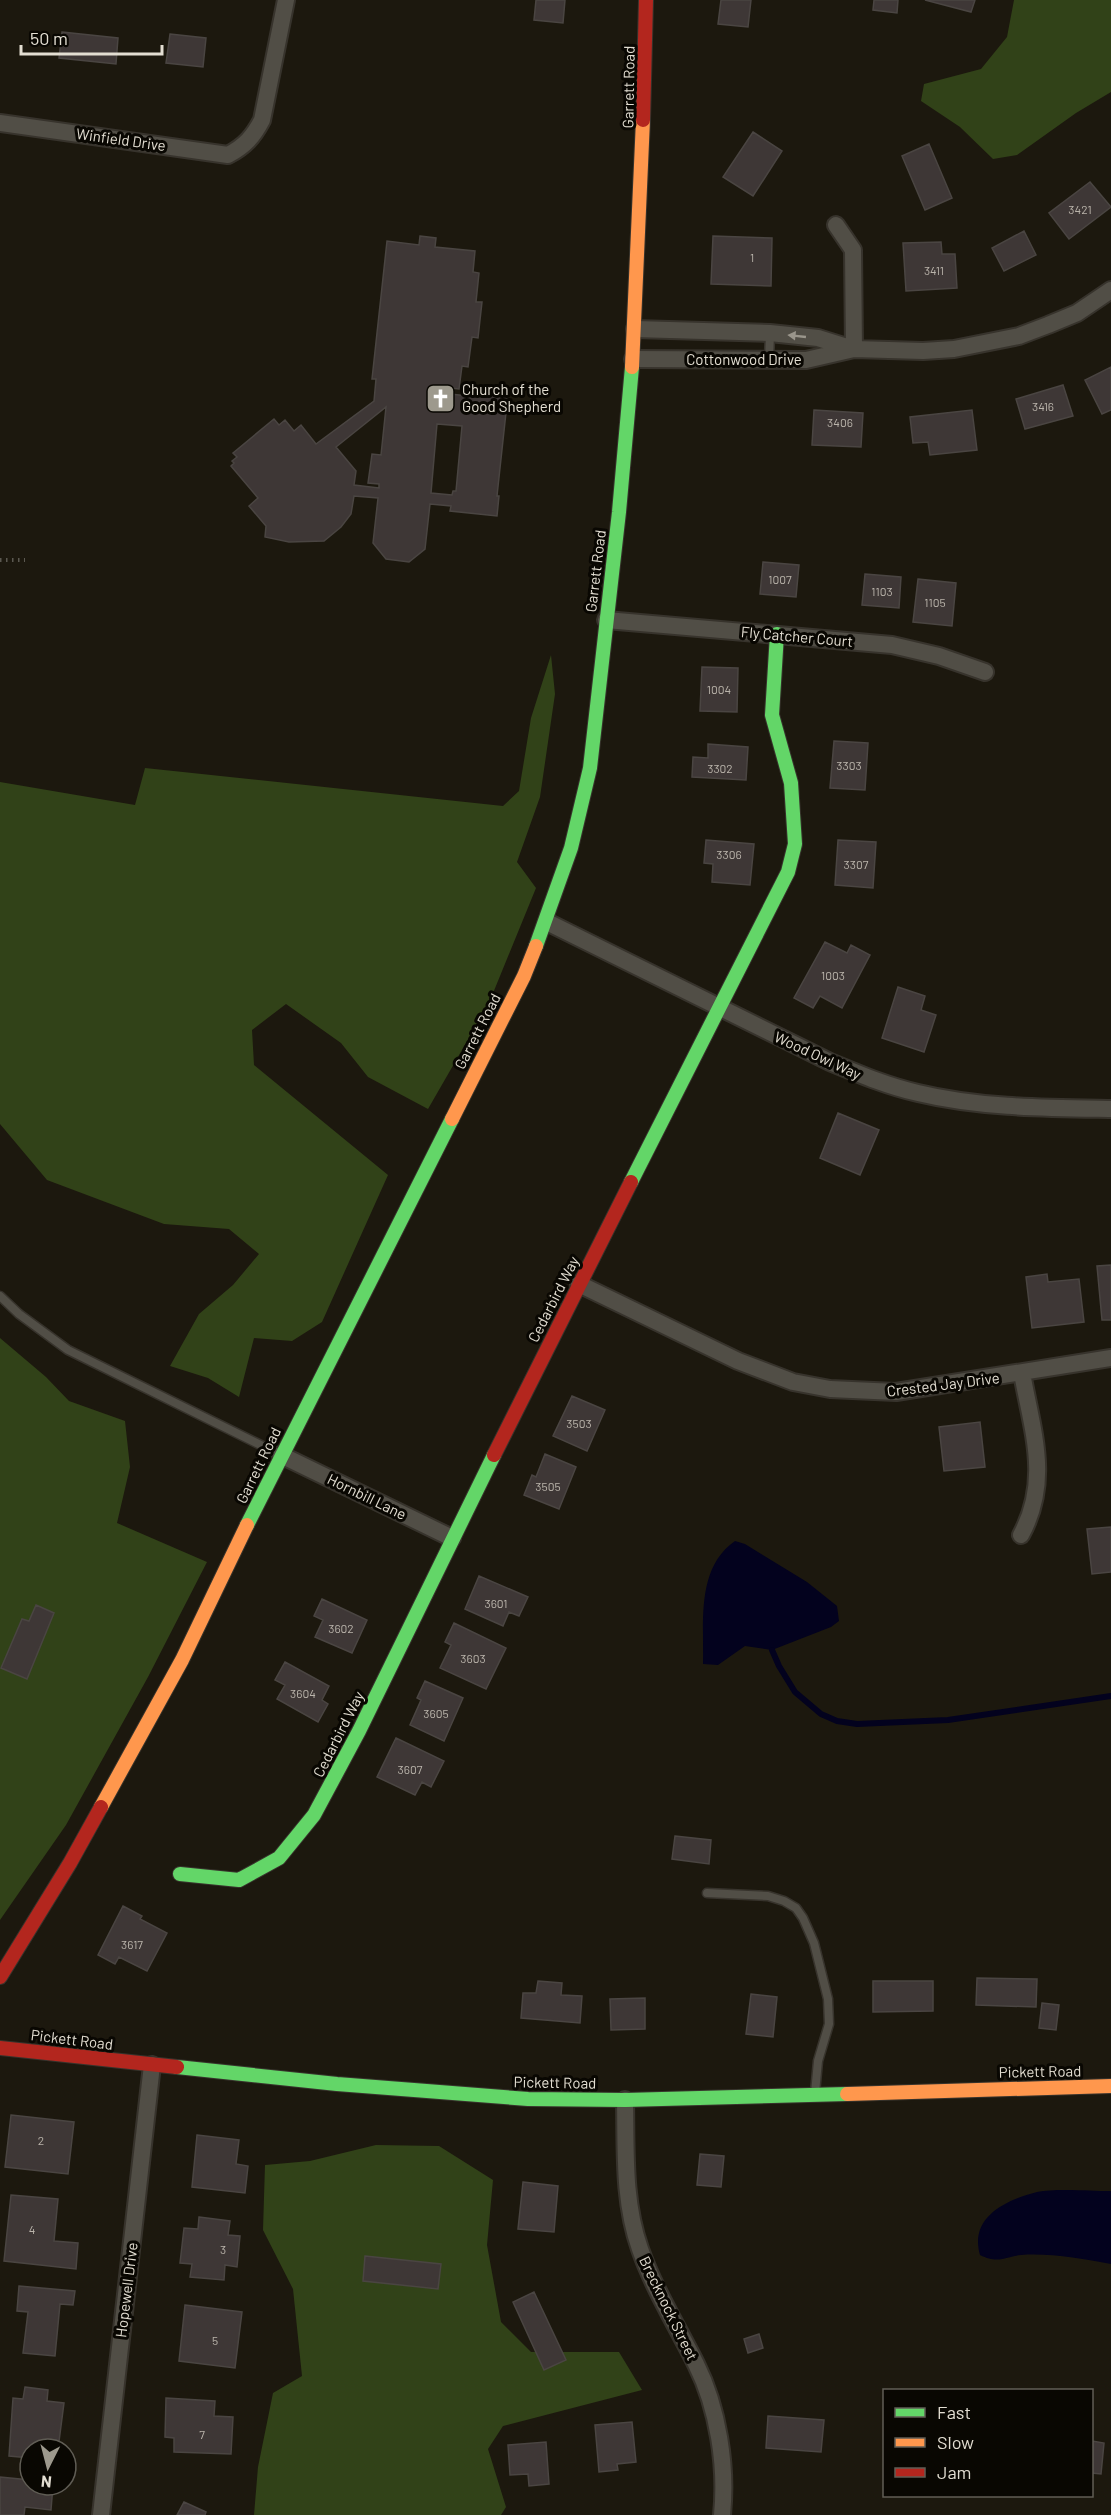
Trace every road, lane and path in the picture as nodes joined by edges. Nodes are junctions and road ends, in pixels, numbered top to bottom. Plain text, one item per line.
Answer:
1 (286, 0) edge
2 (646, 0) edge
3 (0, 123) edge
4 (836, 225) dead end
5 (1111, 290) edge
6 (635, 329) junction
7 (770, 333) junction
8 (854, 349) junction
9 (633, 359) junction
10 (770, 360) junction
11 (0, 560) edge
12 (25, 560) dead end
13 (606, 620) junction
14 (777, 634) junction
15 (984, 672) dead end
16 (547, 922) junction
17 (719, 1007) junction
18 (1111, 1108) edge
19 (579, 1284) junction
20 (0, 1296) edge
21 (1111, 1358) edge
22 (1022, 1373) junction
23 (281, 1455) junction
24 (1021, 1534) dead end
25 (452, 1538) junction
26 (180, 1874) dead end
27 (707, 1893) dead end
28 (0, 1977) edge
29 (0, 2048) edge
30 (152, 2065) junction
31 (1111, 2086) edge
32 (815, 2094) junction
33 (625, 2100) junction
34 (101, 2515) edge
35 (722, 2515) edge

1 - 3 street, Winfield Drive
2 - 6 street, Garrett Road
4 - 8 street
5 - 8 street, Cottonwood Drive
6 - 7 street, Cottonwood Drive
6 - 9 street, Garrett Road
8 -> 7 street, Cottonwood Drive
7 - 10 lane
8 - 10 street, Cottonwood Drive
9 - 10 street, Cottonwood Drive
9 - 13 street, Garrett Road
11 - 12 path
13 - 14 street, Fly Catcher Court
13 - 16 street, Garrett Road
14 - 15 street, Fly Catcher Court
14 - 17 street, Cedarbird Way
16 - 17 street, Wood Owl Way
16 - 23 street, Garrett Road
17 - 18 street, Wood Owl Way
17 - 19 street, Cedarbird Way
19 - 22 street, Crested Jay Drive
19 - 25 street, Cedarbird Way
20 - 23 lane
21 - 22 street, Crested Jay Drive
22 - 24 street
23 - 25 street, Hornbill Lane
23 - 28 street, Garrett Road
25 - 26 street, Cedarbird Way
27 - 32 lane
29 - 30 street, Pickett Road
30 - 33 street, Pickett Road
30 - 34 street, Hopewell Drive
31 - 32 street, Pickett Road
32 - 33 street, Pickett Road
33 - 35 street, Brecknock Street

